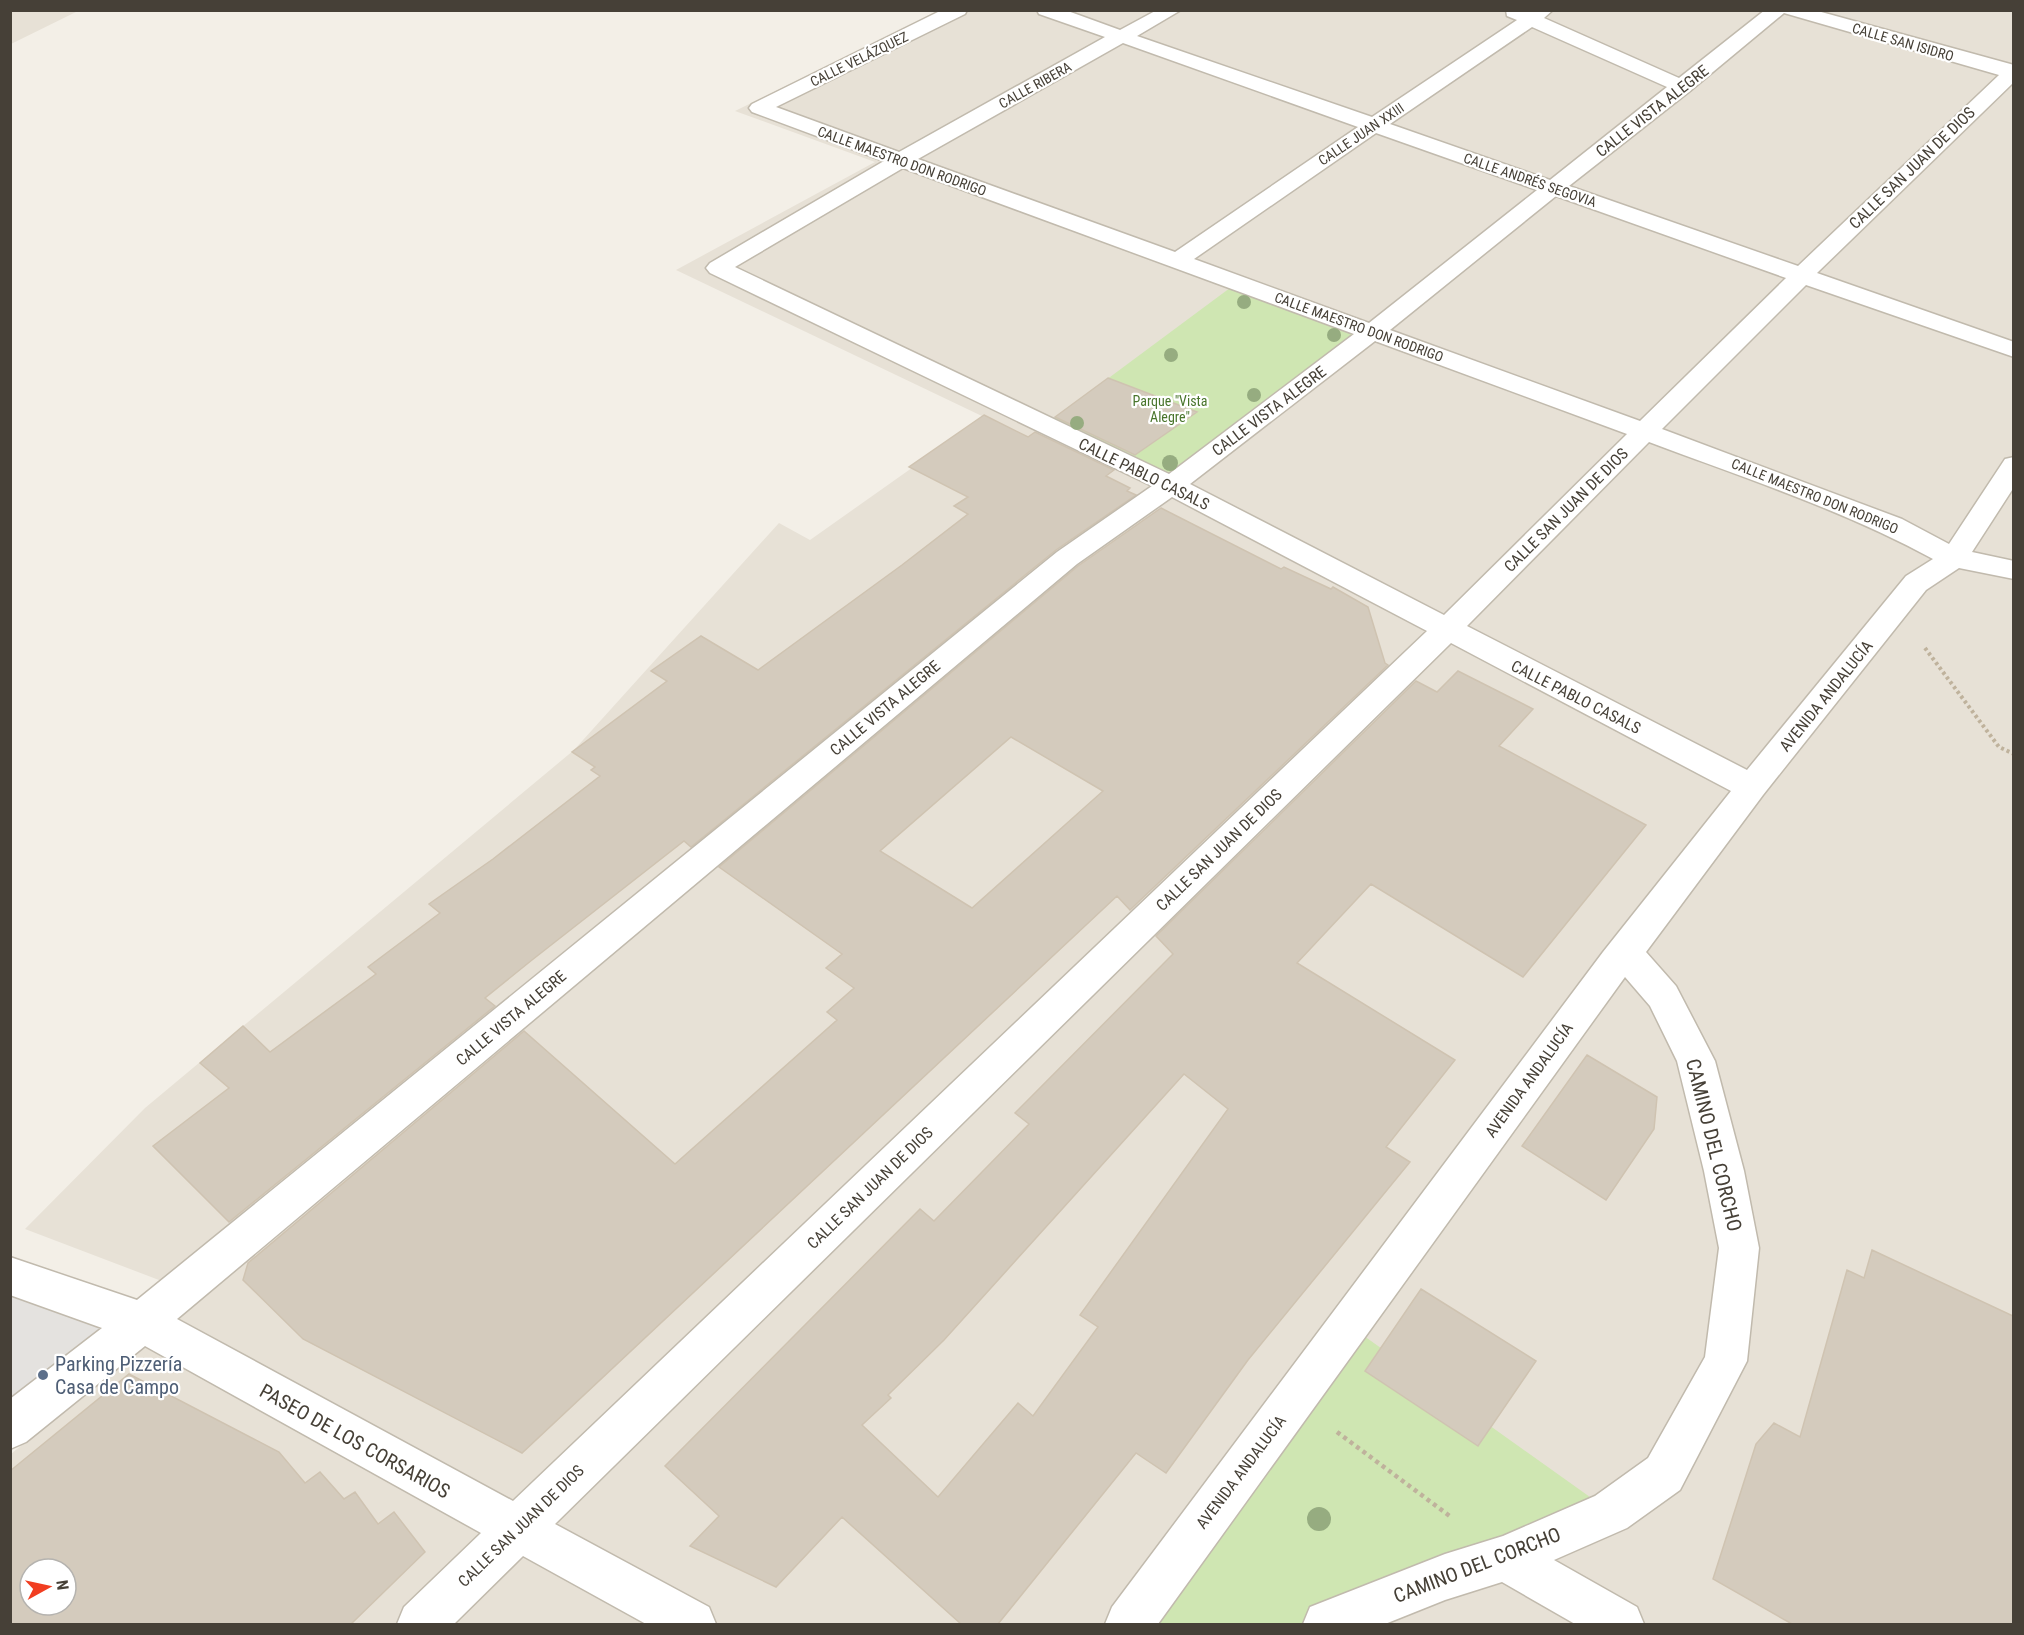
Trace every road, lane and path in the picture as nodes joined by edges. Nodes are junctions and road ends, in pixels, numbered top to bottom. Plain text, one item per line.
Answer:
1 (958, 10) edge
2 (1046, 10) edge
3 (1172, 10) edge
4 (1510, 10) edge
5 (1777, 10) edge
6 (1792, 10) edge
7 (1537, 15) edge
8 (1122, 36) junction
9 (2013, 72) edge
10 (1683, 87) junction
11 (759, 108) joint
12 (1374, 125) junction
13 (899, 161) junction
14 (1555, 188) junction
15 (1178, 260) junction
16 (1802, 275) junction
17 (1372, 333) junction
18 (2013, 350) edge
19 (1643, 432) junction
20 (2013, 465) edge
21 (1171, 485) junction
22 (1954, 558) junction
23 (2013, 570) edge
24 (1901, 602) junction
25 (1446, 630) junction
26 (2013, 754) edge
27 (1752, 787) junction
28 (1625, 953) junction
29 (10, 1276) edge
30 (142, 1322) junction
31 (10, 1427) edge
32 (1332, 1428) dead end
33 (516, 1530) junction
34 (1505, 1558) junction
35 (421, 1624) edge
36 (692, 1624) edge
37 (1129, 1624) edge
38 (1327, 1624) edge
39 (1620, 1624) edge

1 - 11 street, CALLE VELÁZQUEZ
2 - 8 street, CALLE ANDRÉS SEGOVIA
3 - 8 street, CALLE RIBERA
4 - 7 street
5 - 10 street, CALLE VISTA ALEGRE
6 - 9 street, CALLE SAN ISIDRO
7 - 10 street
7 - 12 street, CALLE JUAN XXIII
8 - 12 street, CALLE ANDRÉS SEGOVIA
8 - 13 street, CALLE RIBERA
9 - 16 street, CALLE SAN JUAN DE DIOS
10 - 14 street, CALLE VISTA ALEGRE
11 - 13 street, CALLE MAESTRO DON RODRIGO
12 - 14 street, CALLE ANDRÉS SEGOVIA
12 - 15 street, CALLE JUAN XXIII
13 - 15 street, CALLE MAESTRO DON RODRIGO
13 - 21 street, CALLE PABLO CASALS
14 - 16 street, CALLE ANDRÉS SEGOVIA
14 - 17 street, CALLE VISTA ALEGRE
15 - 17 street, CALLE MAESTRO DON RODRIGO
16 - 18 street, CALLE ANDRÉS SEGOVIA
16 - 19 street, CALLE SAN JUAN DE DIOS
17 - 19 street, CALLE MAESTRO DON RODRIGO
17 - 21 street, CALLE VISTA ALEGRE
19 - 22 street, CALLE MAESTRO DON RODRIGO
19 - 25 street, CALLE SAN JUAN DE DIOS
20 - 22 street
21 - 25 street, CALLE PABLO CASALS
21 - 30 street, CALLE VISTA ALEGRE
22 - 23 street, CALLE MAESTRO DON RODRIGO
22 - 24 street, AVENIDA ANDALUCÍA
24 - 26 path
24 - 27 street, AVENIDA ANDALUCÍA
25 - 27 street, CALLE PABLO CASALS
25 - 33 street, CALLE SAN JUAN DE DIOS
27 - 28 street, AVENIDA ANDALUCÍA
28 - 34 street, CAMINO DEL CORCHO
28 - 37 street, AVENIDA ANDALUCÍA
29 - 30 street, PASEO DE LOS CORSARIOS
30 - 31 street, CALLE VISTA ALEGRE
30 - 33 street, PASEO DE LOS CORSARIOS
32 - 34 path
33 - 35 street, CALLE SAN JUAN DE DIOS
33 - 36 street, PASEO DE LOS CORSARIOS
34 - 38 street, CAMINO DEL CORCHO
34 - 39 street

